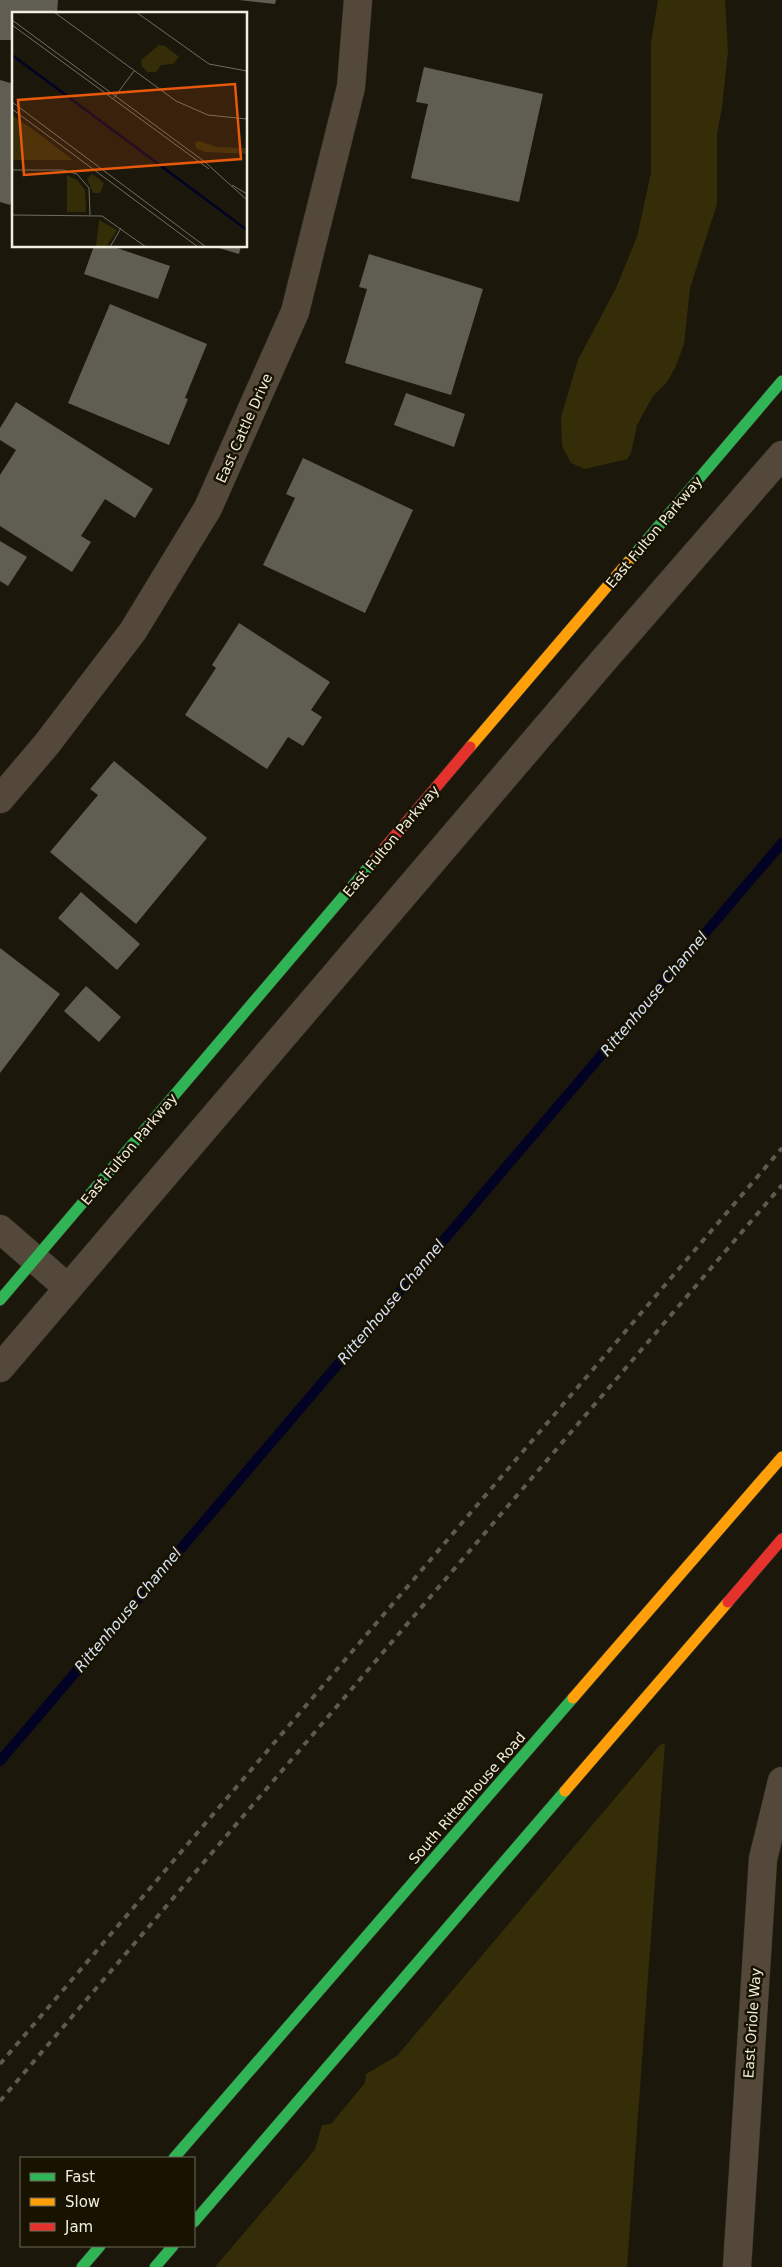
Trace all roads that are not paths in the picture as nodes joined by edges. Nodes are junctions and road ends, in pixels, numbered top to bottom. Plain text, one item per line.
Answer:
1 (358, 0) edge
2 (782, 381) edge
3 (782, 455) edge
4 (0, 799) edge
5 (0, 1230) edge
6 (35, 1259) junction
7 (68, 1288) junction
8 (0, 1300) edge
9 (0, 1368) edge
10 (782, 1457) edge
11 (782, 1539) edge
12 (782, 1780) edge
13 (175, 2157) edge
14 (195, 2221) edge
15 (99, 2247) edge
16 (172, 2247) edge
17 (82, 2267) edge
18 (155, 2267) edge
19 (737, 2267) edge

1 - 4 street, East Cattle Drive
2 - 6 main road, East Fulton Parkway
3 - 7 street
5 - 6 street
6 - 7 street
6 - 8 main road, East Fulton Parkway
7 - 9 street
10 - 13 main road, South Rittenhouse Road
11 - 14 main road
12 - 19 street, East Oriole Way
15 - 17 main road
16 - 18 main road

